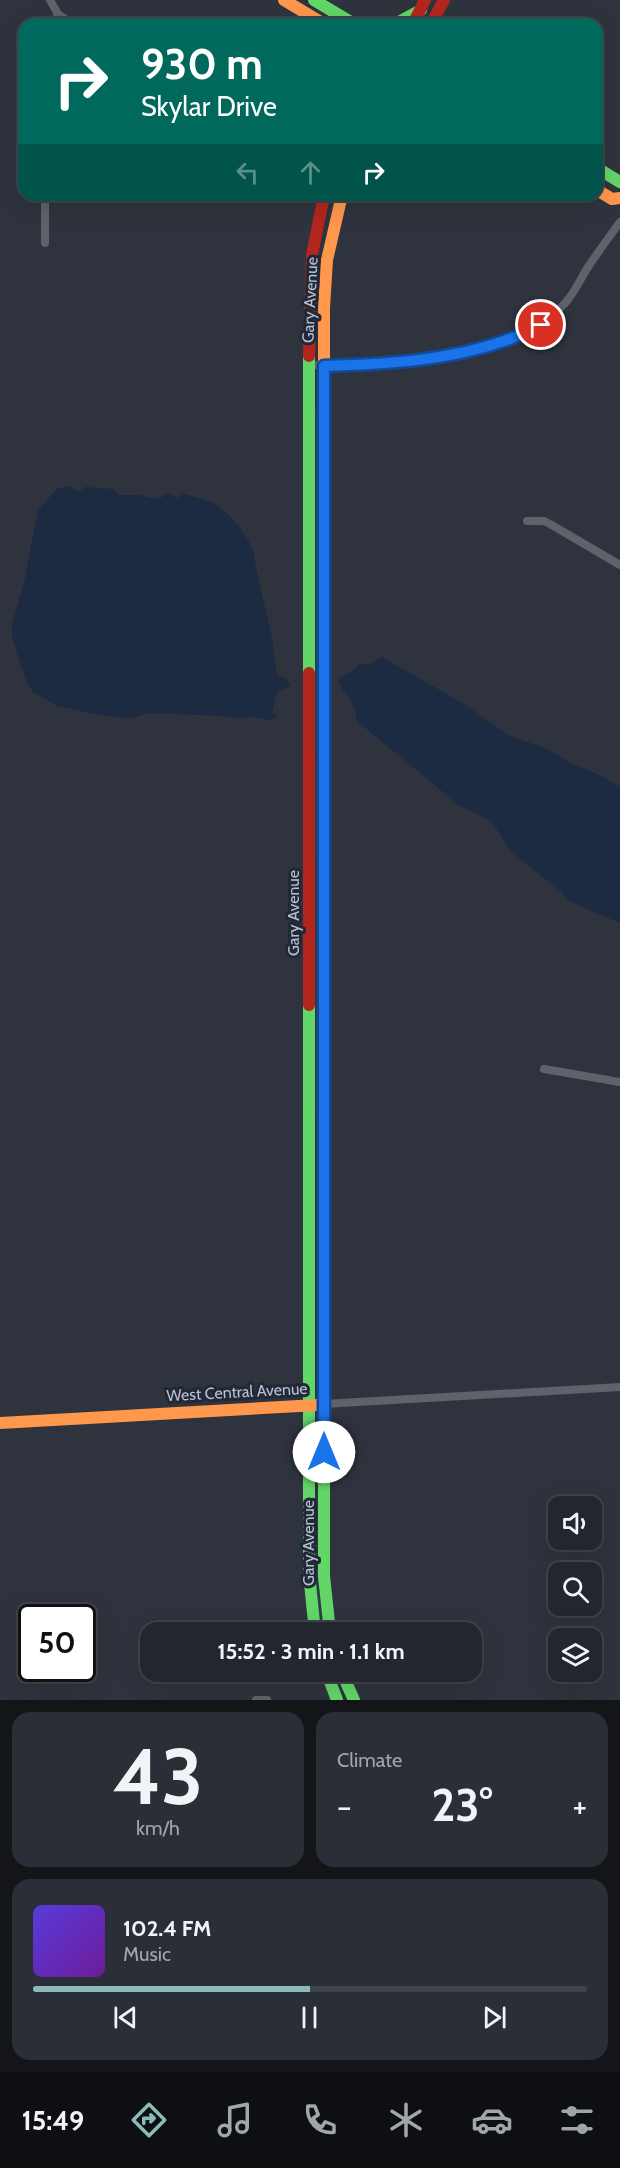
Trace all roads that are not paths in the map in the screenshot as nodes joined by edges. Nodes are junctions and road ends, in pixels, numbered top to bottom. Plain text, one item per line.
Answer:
1 (50, 0) edge
2 (284, 0) edge
3 (314, 0) edge
4 (444, 0) edge
5 (423, 5) edge
6 (58, 14) junction
7 (56, 18) edge
8 (64, 18) edge
9 (314, 18) edge
10 (344, 18) edge
11 (404, 18) edge
12 (434, 18) edge
13 (603, 172) edge
14 (620, 182) edge
15 (603, 194) edge
16 (620, 198) edge
17 (45, 201) edge
18 (323, 201) edge
19 (341, 201) edge
20 (620, 222) edge
21 (45, 243) dead end
22 (309, 365) junction
23 (324, 366) junction
24 (527, 521) dead end
25 (620, 565) edge
26 (544, 1069) dead end
27 (620, 1082) edge
28 (620, 1387) edge
29 (324, 1404) junction
30 (309, 1405) junction
31 (0, 1423) edge
32 (314, 1622) edge
33 (329, 1622) edge
34 (331, 1682) edge
35 (346, 1682) edge
36 (256, 1700) edge
37 (267, 1700) edge
38 (338, 1700) edge
39 (354, 1700) edge

1 - 6 street
2 - 9 main road
3 - 10 main road
4 - 12 main road
5 - 11 main road
6 - 7 street
6 - 8 street
13 - 14 main road
15 - 16 main road
17 - 21 street
18 - 22 main road, Gary Avenue
19 - 23 main road, Gary Avenue
20 - 23 street
22 - 23 street
22 - 30 main road, Gary Avenue
23 - 29 main road, Gary Avenue
24 - 25 street
26 - 27 street
28 - 29 street, West Central Avenue
29 - 30 main road, West Central Avenue
29 - 33 main road, Gary Avenue
30 - 31 main road, West Central Avenue
30 - 32 main road, Gary Avenue
34 - 38 main road
35 - 39 main road
36 - 37 street

